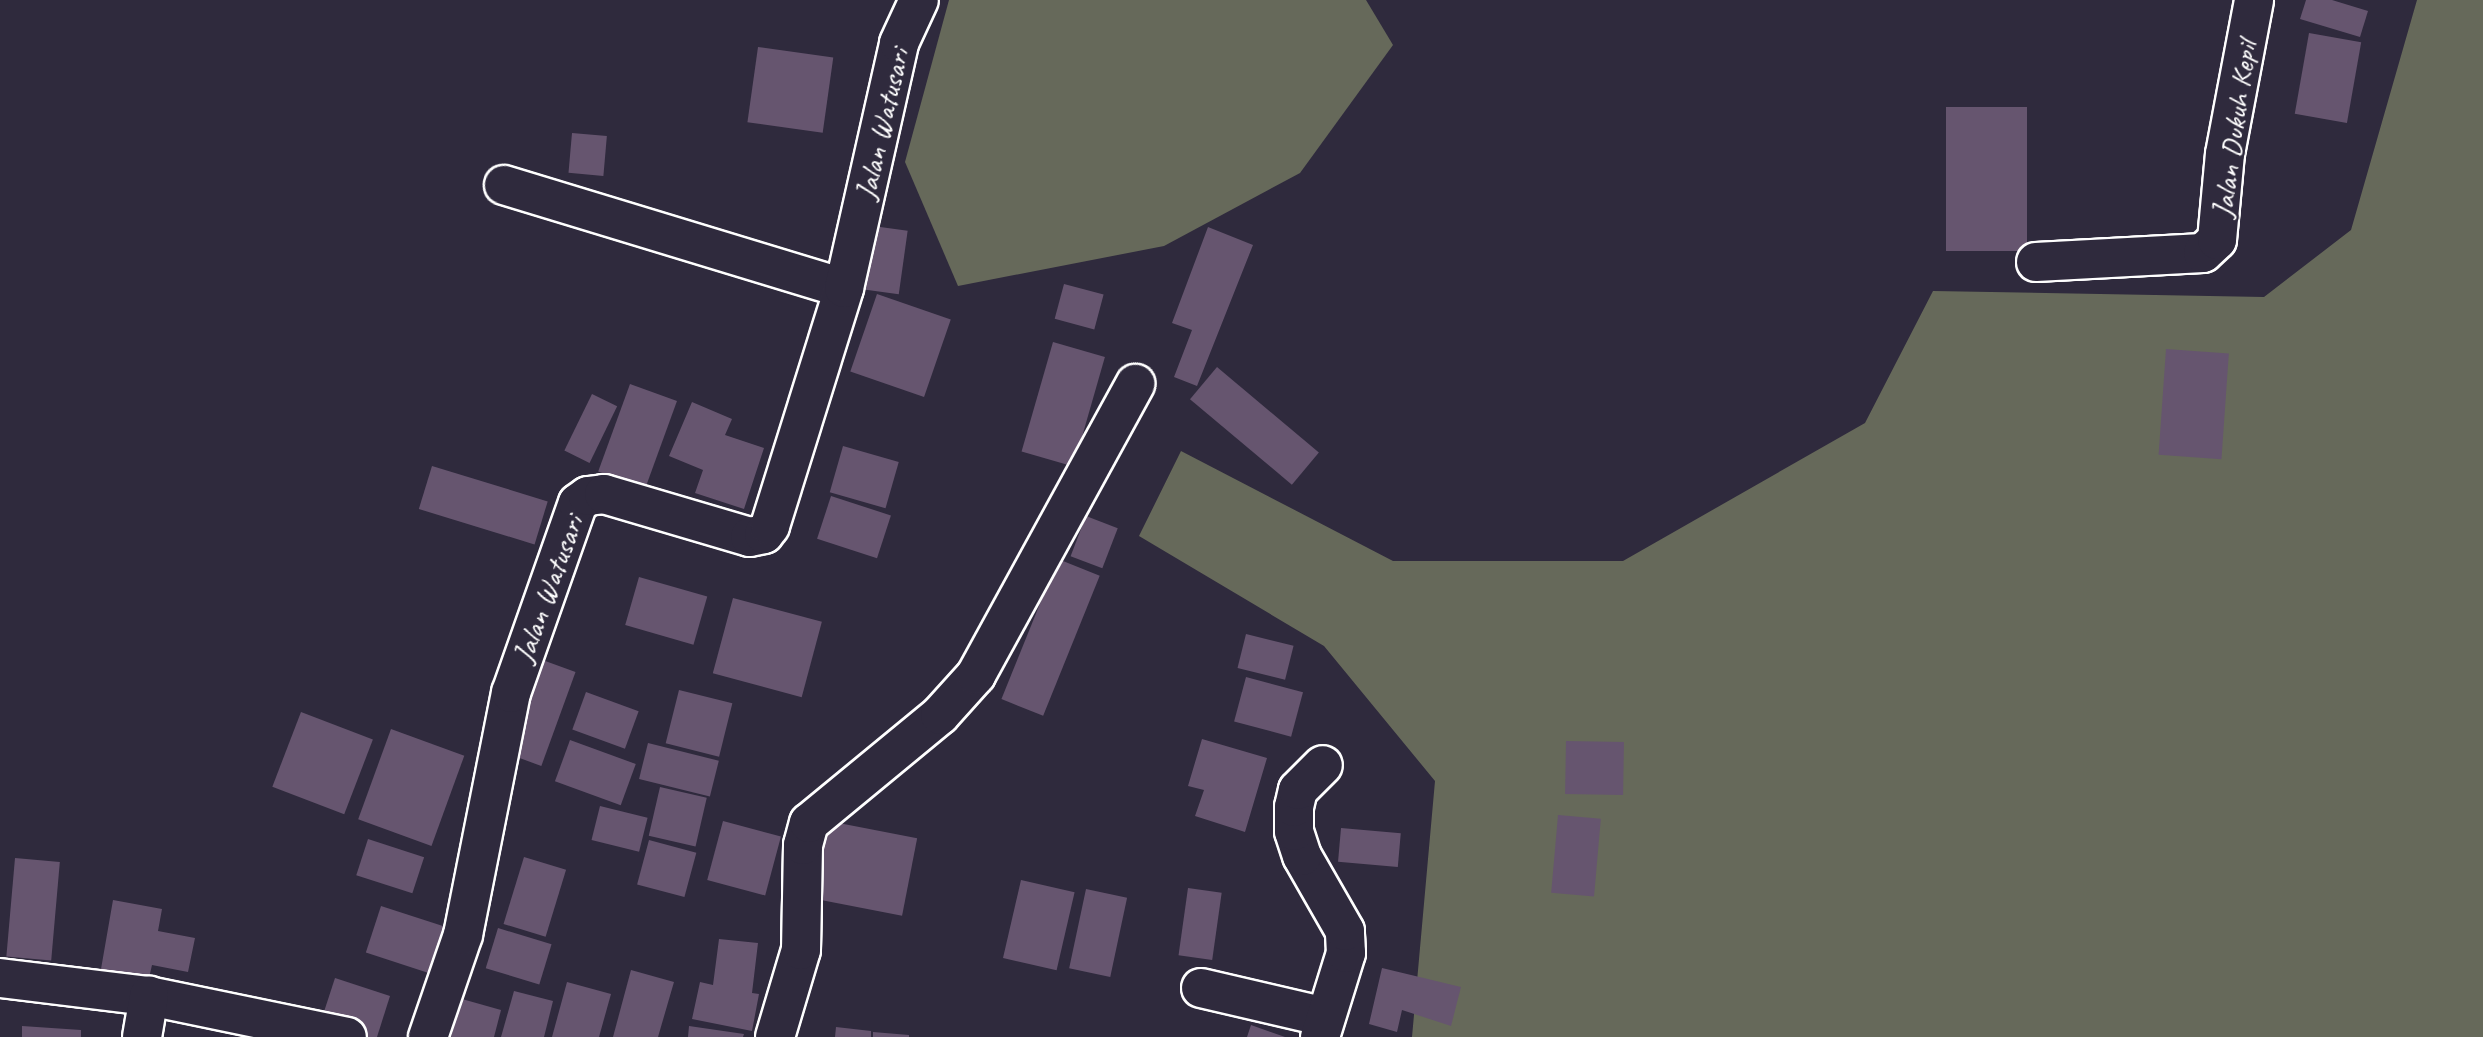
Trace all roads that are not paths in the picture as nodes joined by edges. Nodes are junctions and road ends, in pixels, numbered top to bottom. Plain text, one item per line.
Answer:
1 (919, 0) edge
2 (2254, 0) edge
3 (505, 185) dead end
4 (2036, 262) dead end
5 (844, 288) junction
6 (1135, 384) dead end
7 (1323, 765) dead end
8 (0, 978) edge
9 (1201, 988) dead end
10 (149, 996) junction
11 (1323, 1027) edge
12 (142, 1037) edge
13 (347, 1037) edge
14 (428, 1037) edge
15 (775, 1037) edge

1 - 5 street, Jalan Watusari
2 - 4 street, Jalan Dukuh Kepil
3 - 5 street
5 - 14 street, Jalan Watusari
6 - 15 street
7 - 11 street
8 - 10 street
9 - 11 street
10 - 12 street
10 - 13 street

